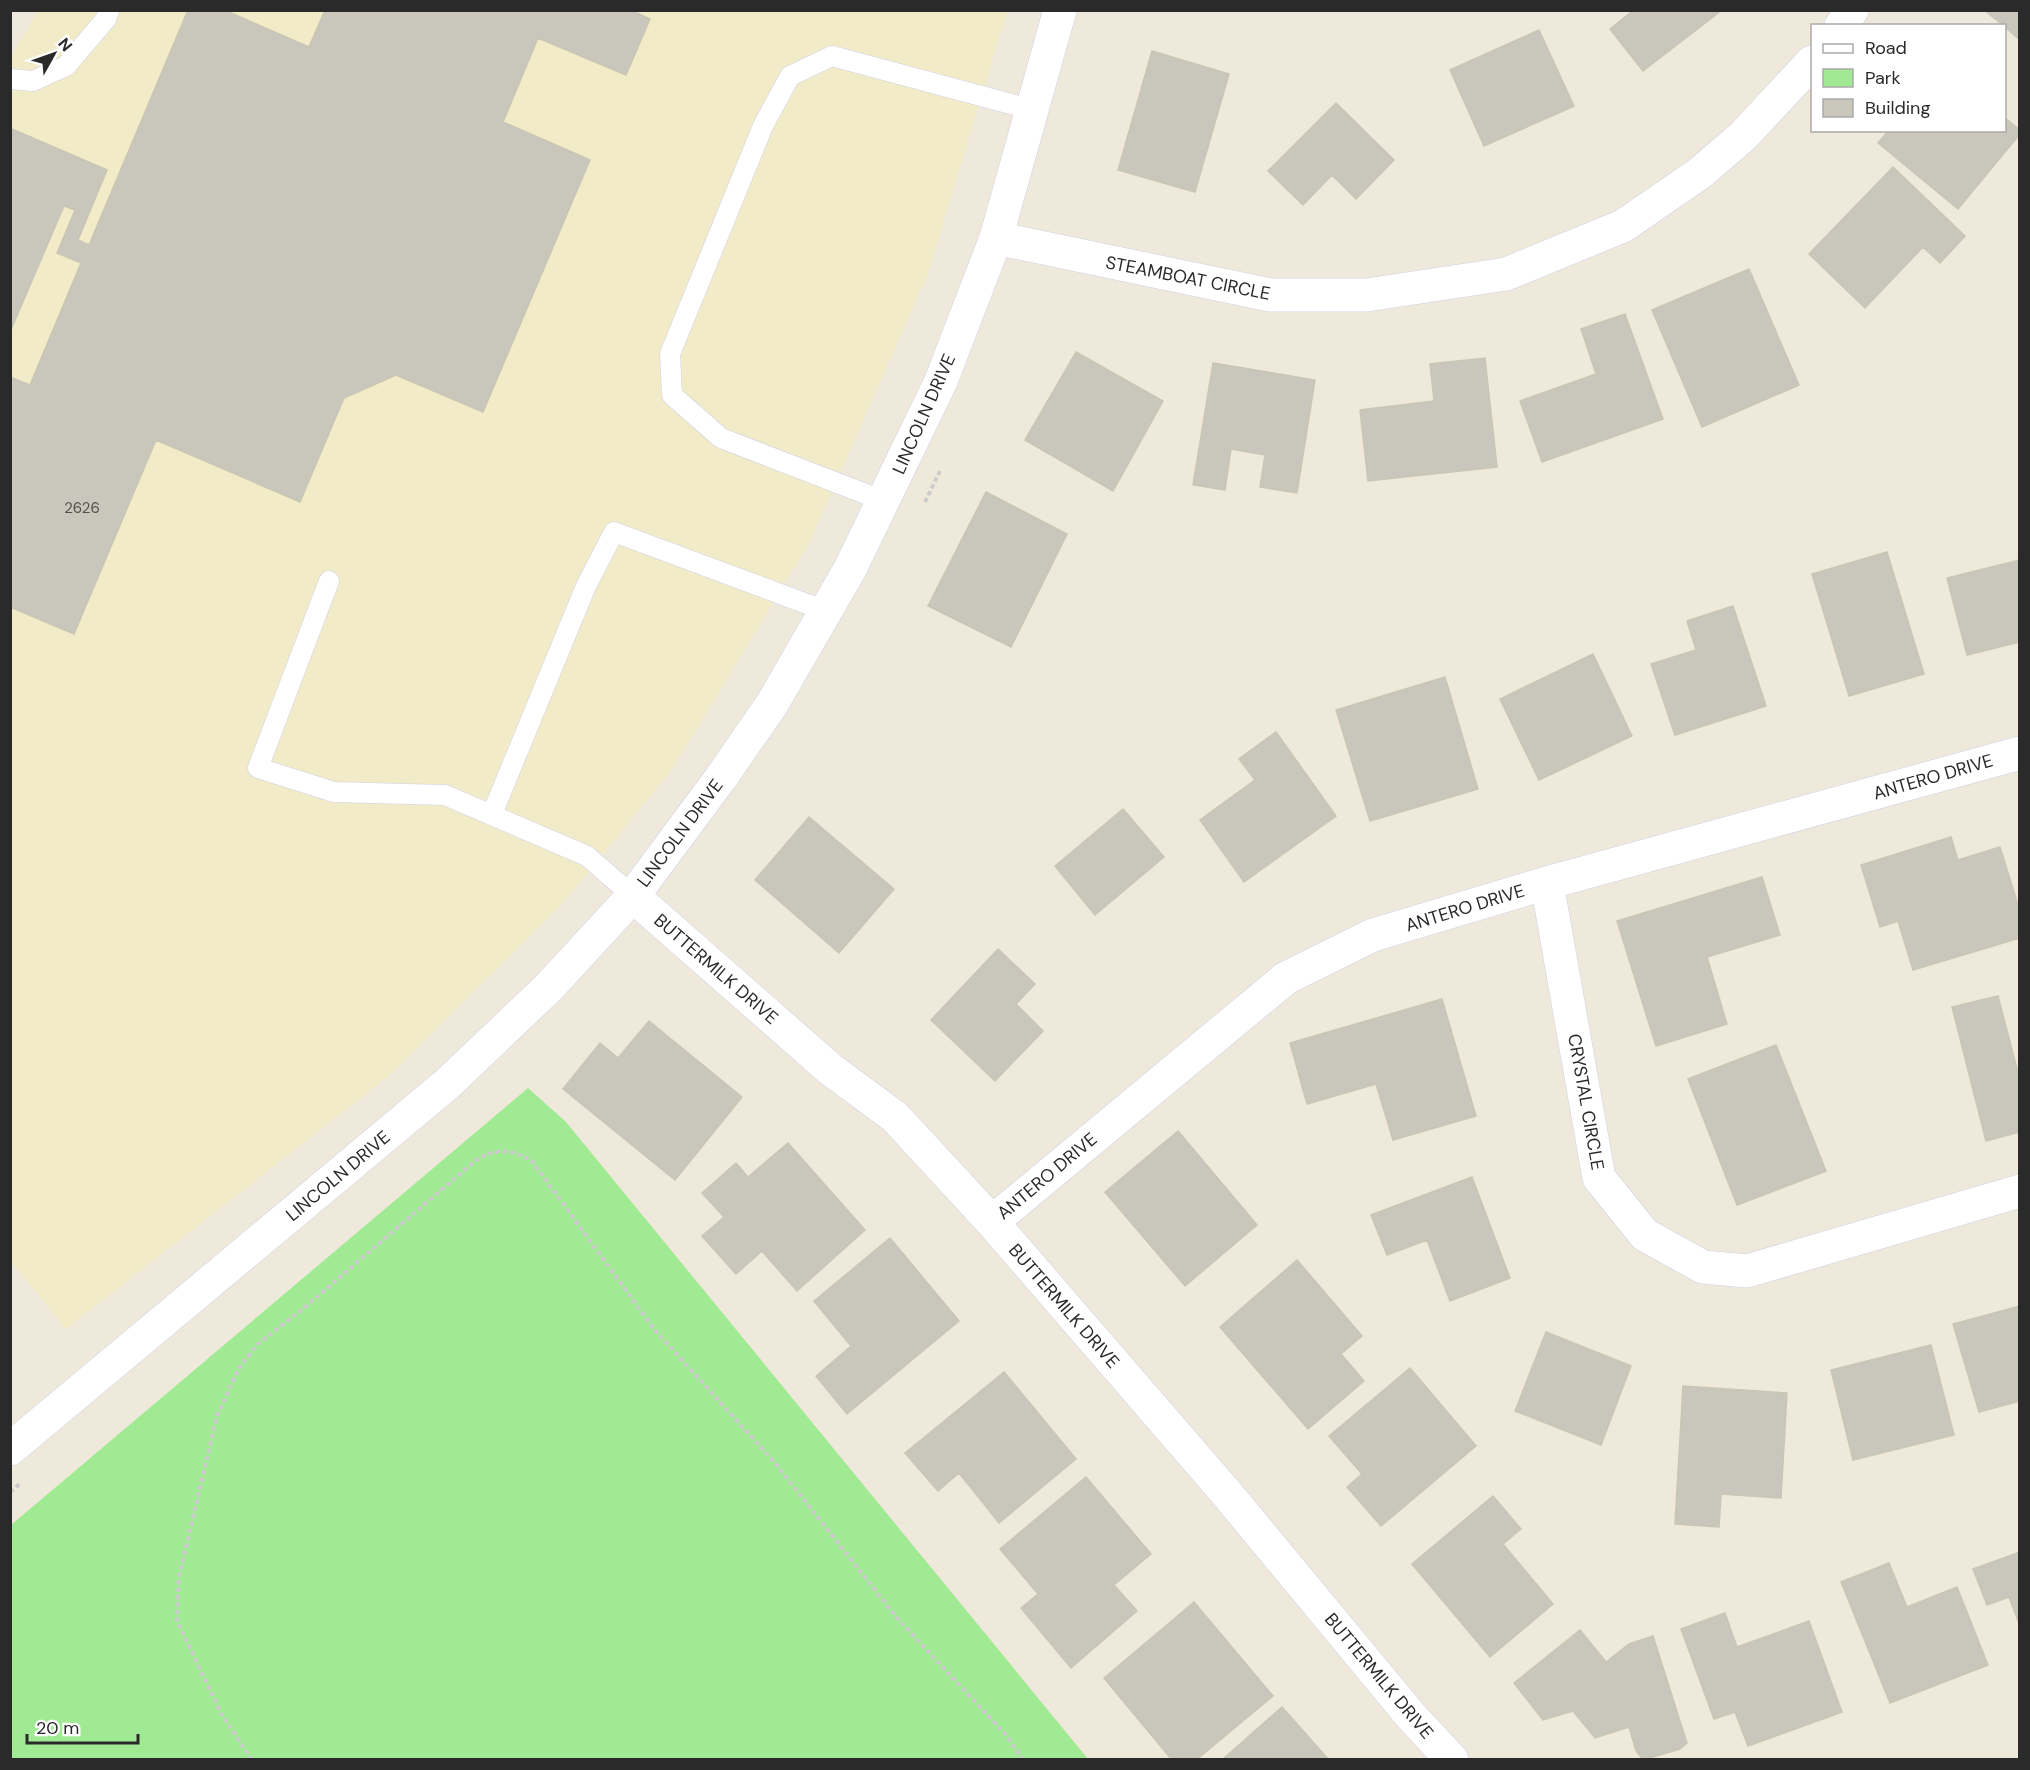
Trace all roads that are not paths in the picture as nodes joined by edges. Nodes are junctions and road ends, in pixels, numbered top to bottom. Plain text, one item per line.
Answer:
1 (109, 10) edge
2 (1060, 10) edge
3 (1852, 10) edge
4 (1842, 24) edge
5 (1811, 63) edge
6 (10, 79) edge
7 (1033, 110) junction
8 (996, 238) junction
9 (884, 501) junction
10 (329, 581) dead end
11 (826, 612) junction
12 (2019, 753) edge
13 (492, 814) junction
14 (1547, 884) junction
15 (633, 896) junction
16 (2019, 1191) edge
17 (992, 1221) junction
18 (10, 1449) edge
19 (1452, 1760) edge

1 - 6 lane
2 - 7 street, LINCOLN DRIVE
3 - 4 street
5 - 8 street, STEAMBOAT CIRCLE
7 - 8 street, LINCOLN DRIVE
7 - 9 lane
8 - 9 street, LINCOLN DRIVE
9 - 11 street, LINCOLN DRIVE
10 - 13 lane
11 - 13 lane
11 - 15 street, LINCOLN DRIVE
12 - 14 street, ANTERO DRIVE
13 - 15 lane
14 - 16 street, CRYSTAL CIRCLE
14 - 17 street, ANTERO DRIVE
15 - 17 street, BUTTERMILK DRIVE
15 - 18 street, LINCOLN DRIVE
17 - 19 street, BUTTERMILK DRIVE

